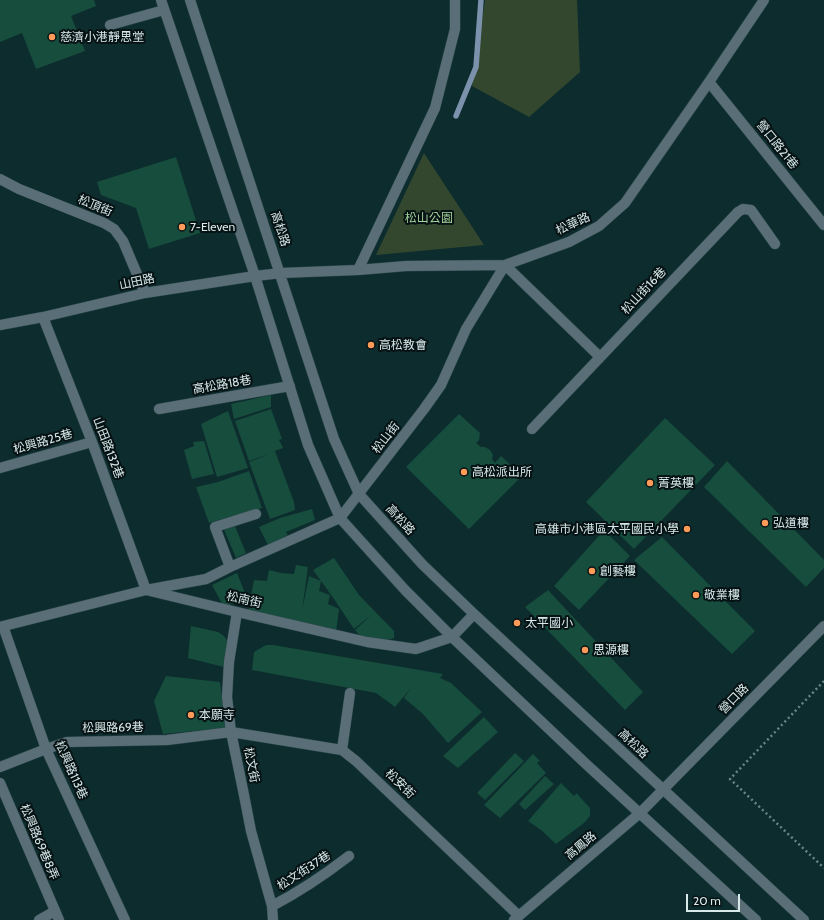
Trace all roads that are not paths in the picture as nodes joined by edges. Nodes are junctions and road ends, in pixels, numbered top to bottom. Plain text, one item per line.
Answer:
1 (161, 0) edge
2 (190, 0) edge
3 (455, 0) edge
4 (764, 0) edge
5 (164, 10) junction
6 (110, 25) dead end
7 (710, 82) junction
8 (0, 179) edge
9 (824, 225) edge
10 (775, 244) dead end
11 (505, 265) junction
12 (358, 270) junction
13 (281, 273) junction
14 (255, 276) junction
15 (145, 293) junction
16 (43, 317) junction
17 (0, 325) edge
18 (600, 357) junction
19 (290, 386) junction
20 (159, 410) dead end
21 (532, 429) dead end
22 (92, 442) junction
23 (0, 468) edge
24 (359, 494) junction
25 (256, 514) dead end
26 (340, 518) junction
27 (230, 567) junction
28 (146, 590) junction
29 (237, 612) junction
30 (474, 614) junction
31 (2, 626) edge
32 (824, 626) edge
33 (452, 637) junction
34 (350, 693) dead end
35 (232, 732) junction
36 (46, 749) junction
37 (342, 750) junction
38 (0, 767) edge
39 (0, 783) edge
40 (663, 790) junction
41 (640, 813) junction
42 (349, 856) dead end
43 (272, 906) junction
44 (57, 915) edge
45 (516, 918) edge
46 (39, 920) edge
47 (125, 920) edge
48 (273, 920) edge
49 (756, 920) edge
50 (804, 920) edge

1 - 5 street
2 - 13 street, 高松路
3 - 12 street
4 - 7 street, 松華路
5 - 6 street
5 - 14 street
7 - 9 street, 營口路21巷
7 - 11 street, 松華路
8 - 15 street, 松頂街
10 - 18 street, 松山街16巷
11 - 12 street, 松華路
11 - 18 street
11 - 24 street, 松山街
12 - 13 street, 松華路
13 - 14 street, 山田路
13 - 24 street, 高松路
14 - 15 street, 山田路
14 - 19 street
15 - 16 street, 山田路
16 - 17 street, 山田路
16 - 22 street, 山田路132巷
18 - 21 street, 松山街16巷
19 - 20 street, 高松路18巷
19 - 26 street
22 - 23 street, 松興路25巷
22 - 28 street, 山田路132巷
24 - 26 street, 松山街
24 - 30 street, 高松路
25 - 27 street
26 - 27 street, 松山街
26 - 33 street
27 - 28 street, 松山街
28 - 29 street, 松南街
28 - 31 street, 松南街
29 - 33 street, 松南街
29 - 35 street, 松文街
30 - 33 street, 松南街
30 - 40 street, 高松路
31 - 36 street, 松興路113巷
32 - 40 street, 營口路
33 - 41 street
34 - 37 street
35 - 36 street, 松興路69巷
35 - 37 street, 松安街
35 - 43 street, 松文街
36 - 38 street, 松興路69巷
36 - 47 street, 松興路113巷
37 - 45 street, 松安街
39 - 44 street, 松興路69巷8弄
40 - 41 street, 高鳳路
40 - 50 street, 高松路
41 - 45 street, 高鳳路
41 - 49 street
42 - 43 street, 松文街37巷
43 - 48 street, 松文街
44 - 46 street, 松興路69巷8弄

